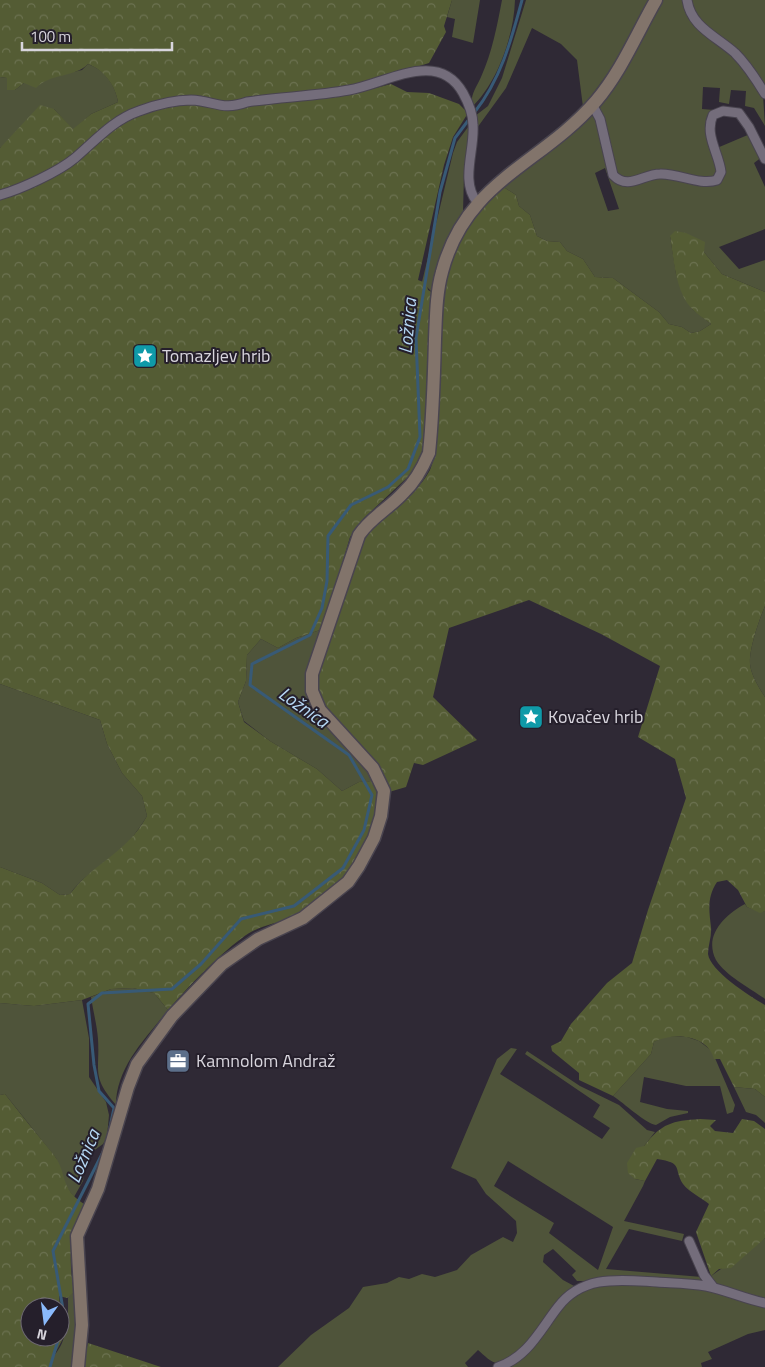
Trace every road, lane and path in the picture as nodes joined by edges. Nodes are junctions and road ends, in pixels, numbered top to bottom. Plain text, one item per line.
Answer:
1 (656, 0) edge
2 (687, 0) edge
3 (765, 94) edge
4 (592, 104) junction
5 (765, 159) edge
6 (0, 194) edge
7 (478, 202) junction
8 (689, 1242) dead end
9 (714, 1288) junction
10 (765, 1303) edge
11 (78, 1367) edge
12 (498, 1367) edge

1 - 4 street
2 - 3 street
4 - 5 street
4 - 7 street
6 - 7 street
7 - 11 street
8 - 9 street
9 - 10 street
9 - 12 street

